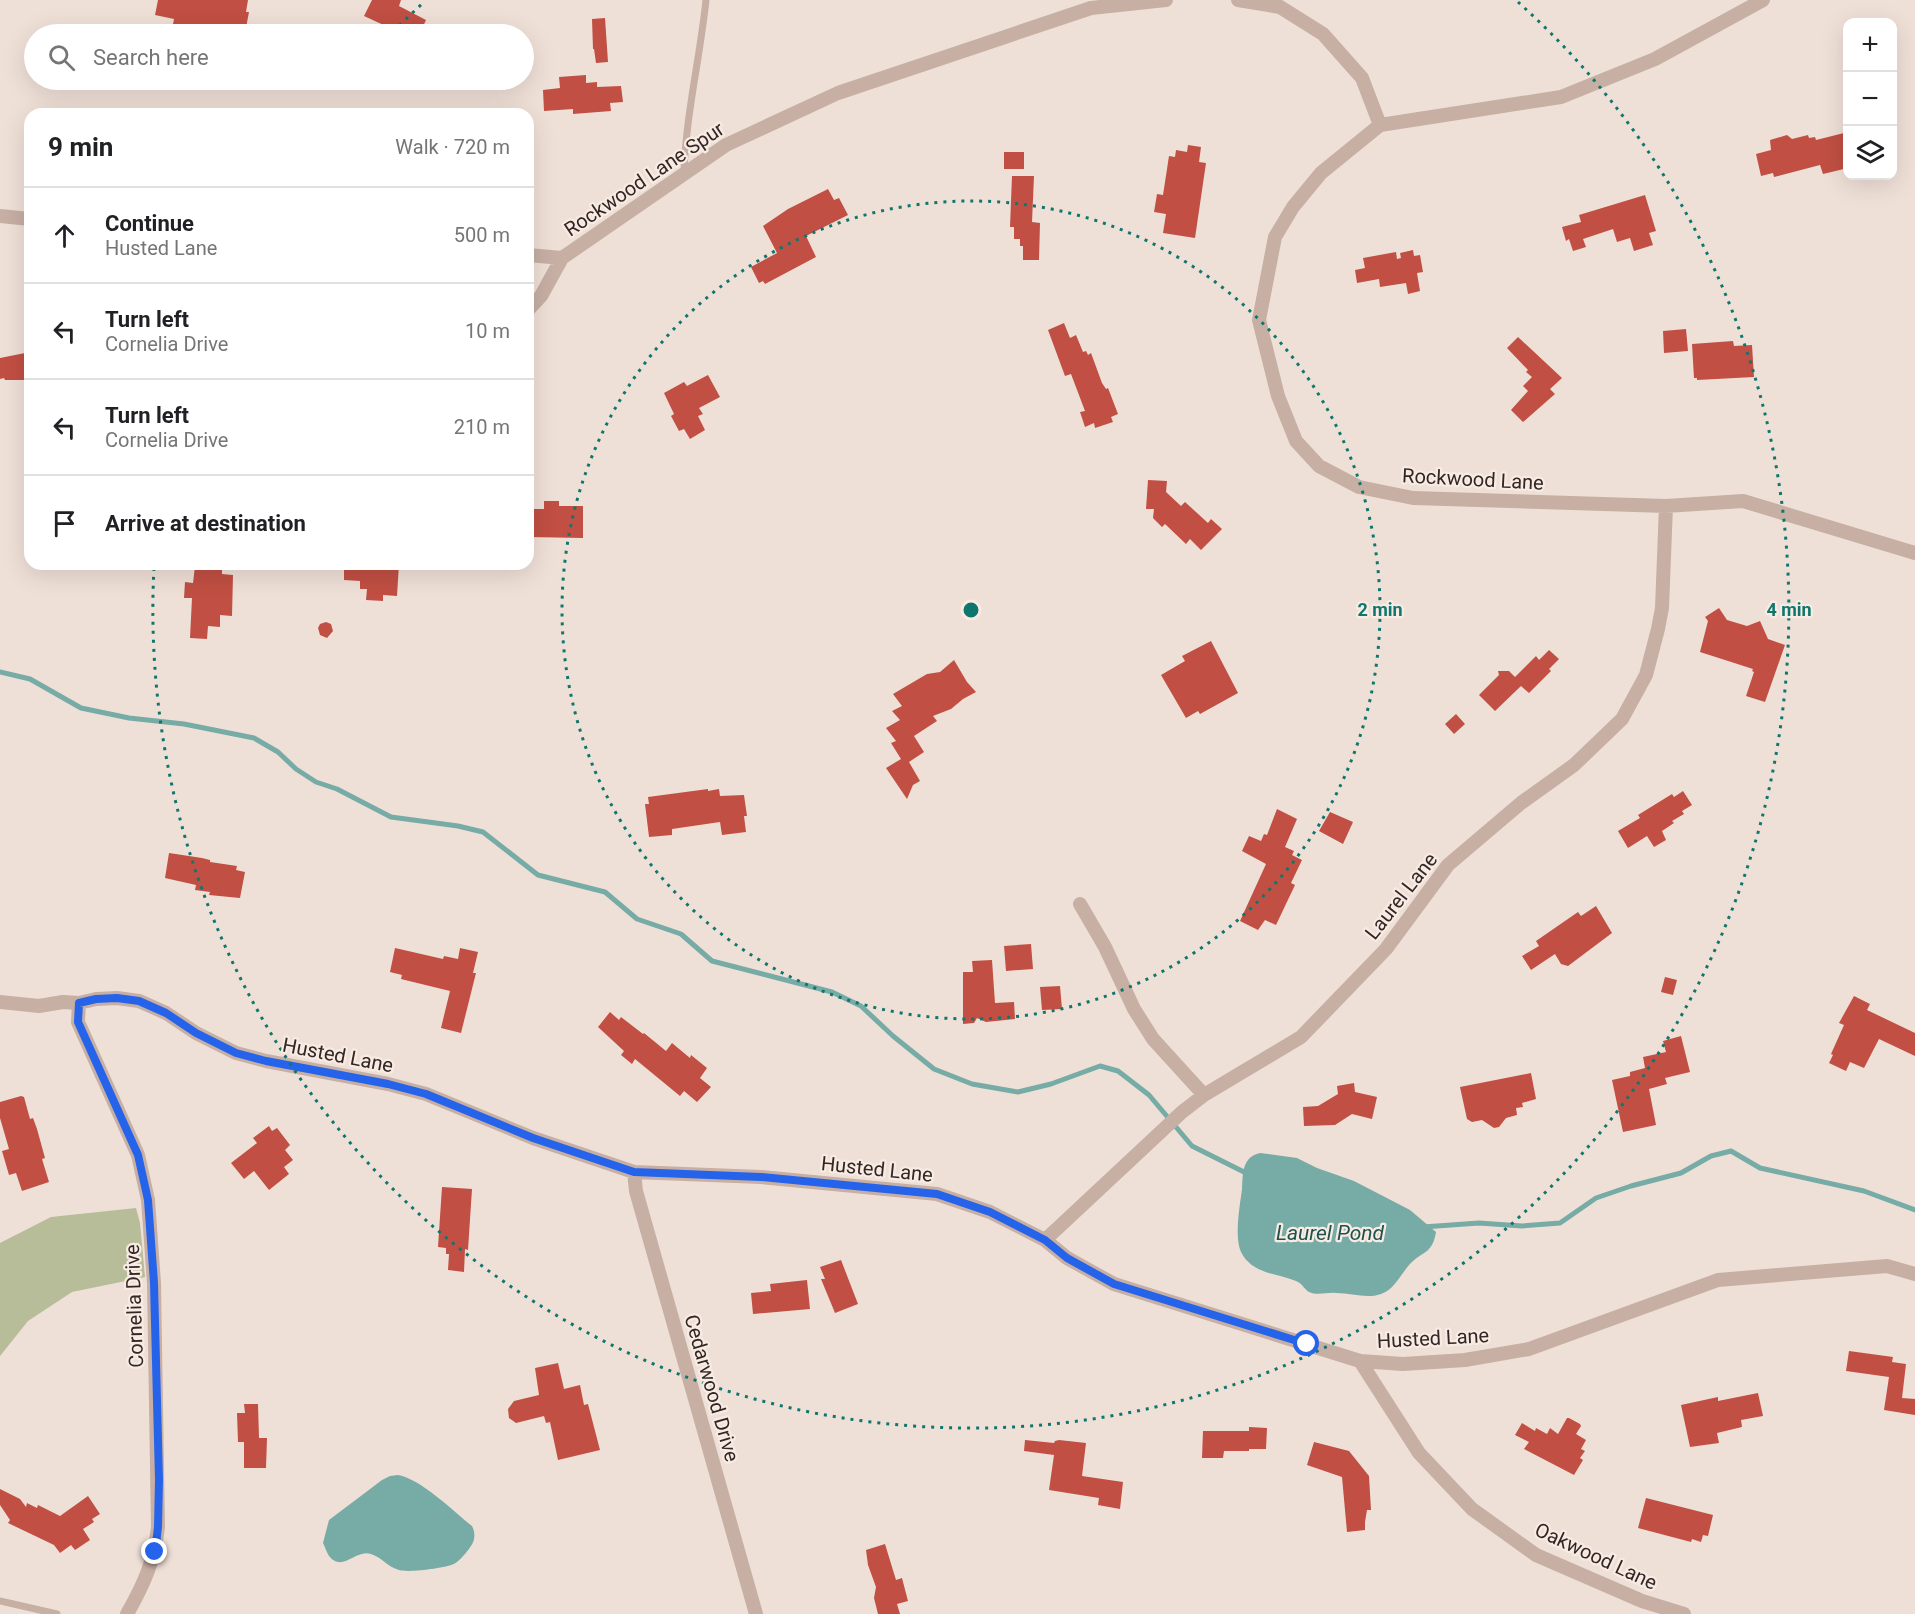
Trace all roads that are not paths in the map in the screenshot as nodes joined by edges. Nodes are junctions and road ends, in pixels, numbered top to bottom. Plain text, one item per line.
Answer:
1 (706, 0) edge
2 (1166, 0) edge
3 (1238, 0) edge
4 (1763, 0) edge
5 (1380, 125) junction
6 (684, 175) junction
7 (0, 216) edge
8 (24, 218) edge
9 (534, 256) edge
10 (562, 258) junction
11 (534, 304) edge
12 (1666, 506) junction
13 (1915, 553) edge
14 (1080, 904) dead end
15 (0, 1002) edge
16 (79, 1003) junction
17 (1204, 1095) junction
18 (634, 1172) junction
19 (1045, 1240) junction
20 (1915, 1274) edge
21 (1360, 1361) junction
22 (0, 1601) edge
23 (57, 1614) edge
24 (127, 1614) edge
25 (756, 1614) edge
26 (1684, 1614) edge

1 - 6 lane
2 - 6 street, Rockwood Lane Spur
3 - 5 street
4 - 5 street
5 - 12 street, Rockwood Lane
6 - 10 street, Rockwood Lane Spur
7 - 8 street
9 - 10 street, Rockwood Lane Spur
10 - 11 street, Rockwood Lane Spur
12 - 13 street, Rockwood Lane
12 - 17 street, Laurel Lane
14 - 17 street
15 - 16 street, Husted Lane
16 - 18 street, Husted Lane
16 - 24 street, Cornelia Drive
17 - 19 street, Laurel Lane
18 - 19 street, Husted Lane
18 - 25 street, Cedarwood Drive
19 - 21 street, Husted Lane
20 - 21 street, Husted Lane
21 - 26 street, Oakwood Lane
22 - 23 lane

